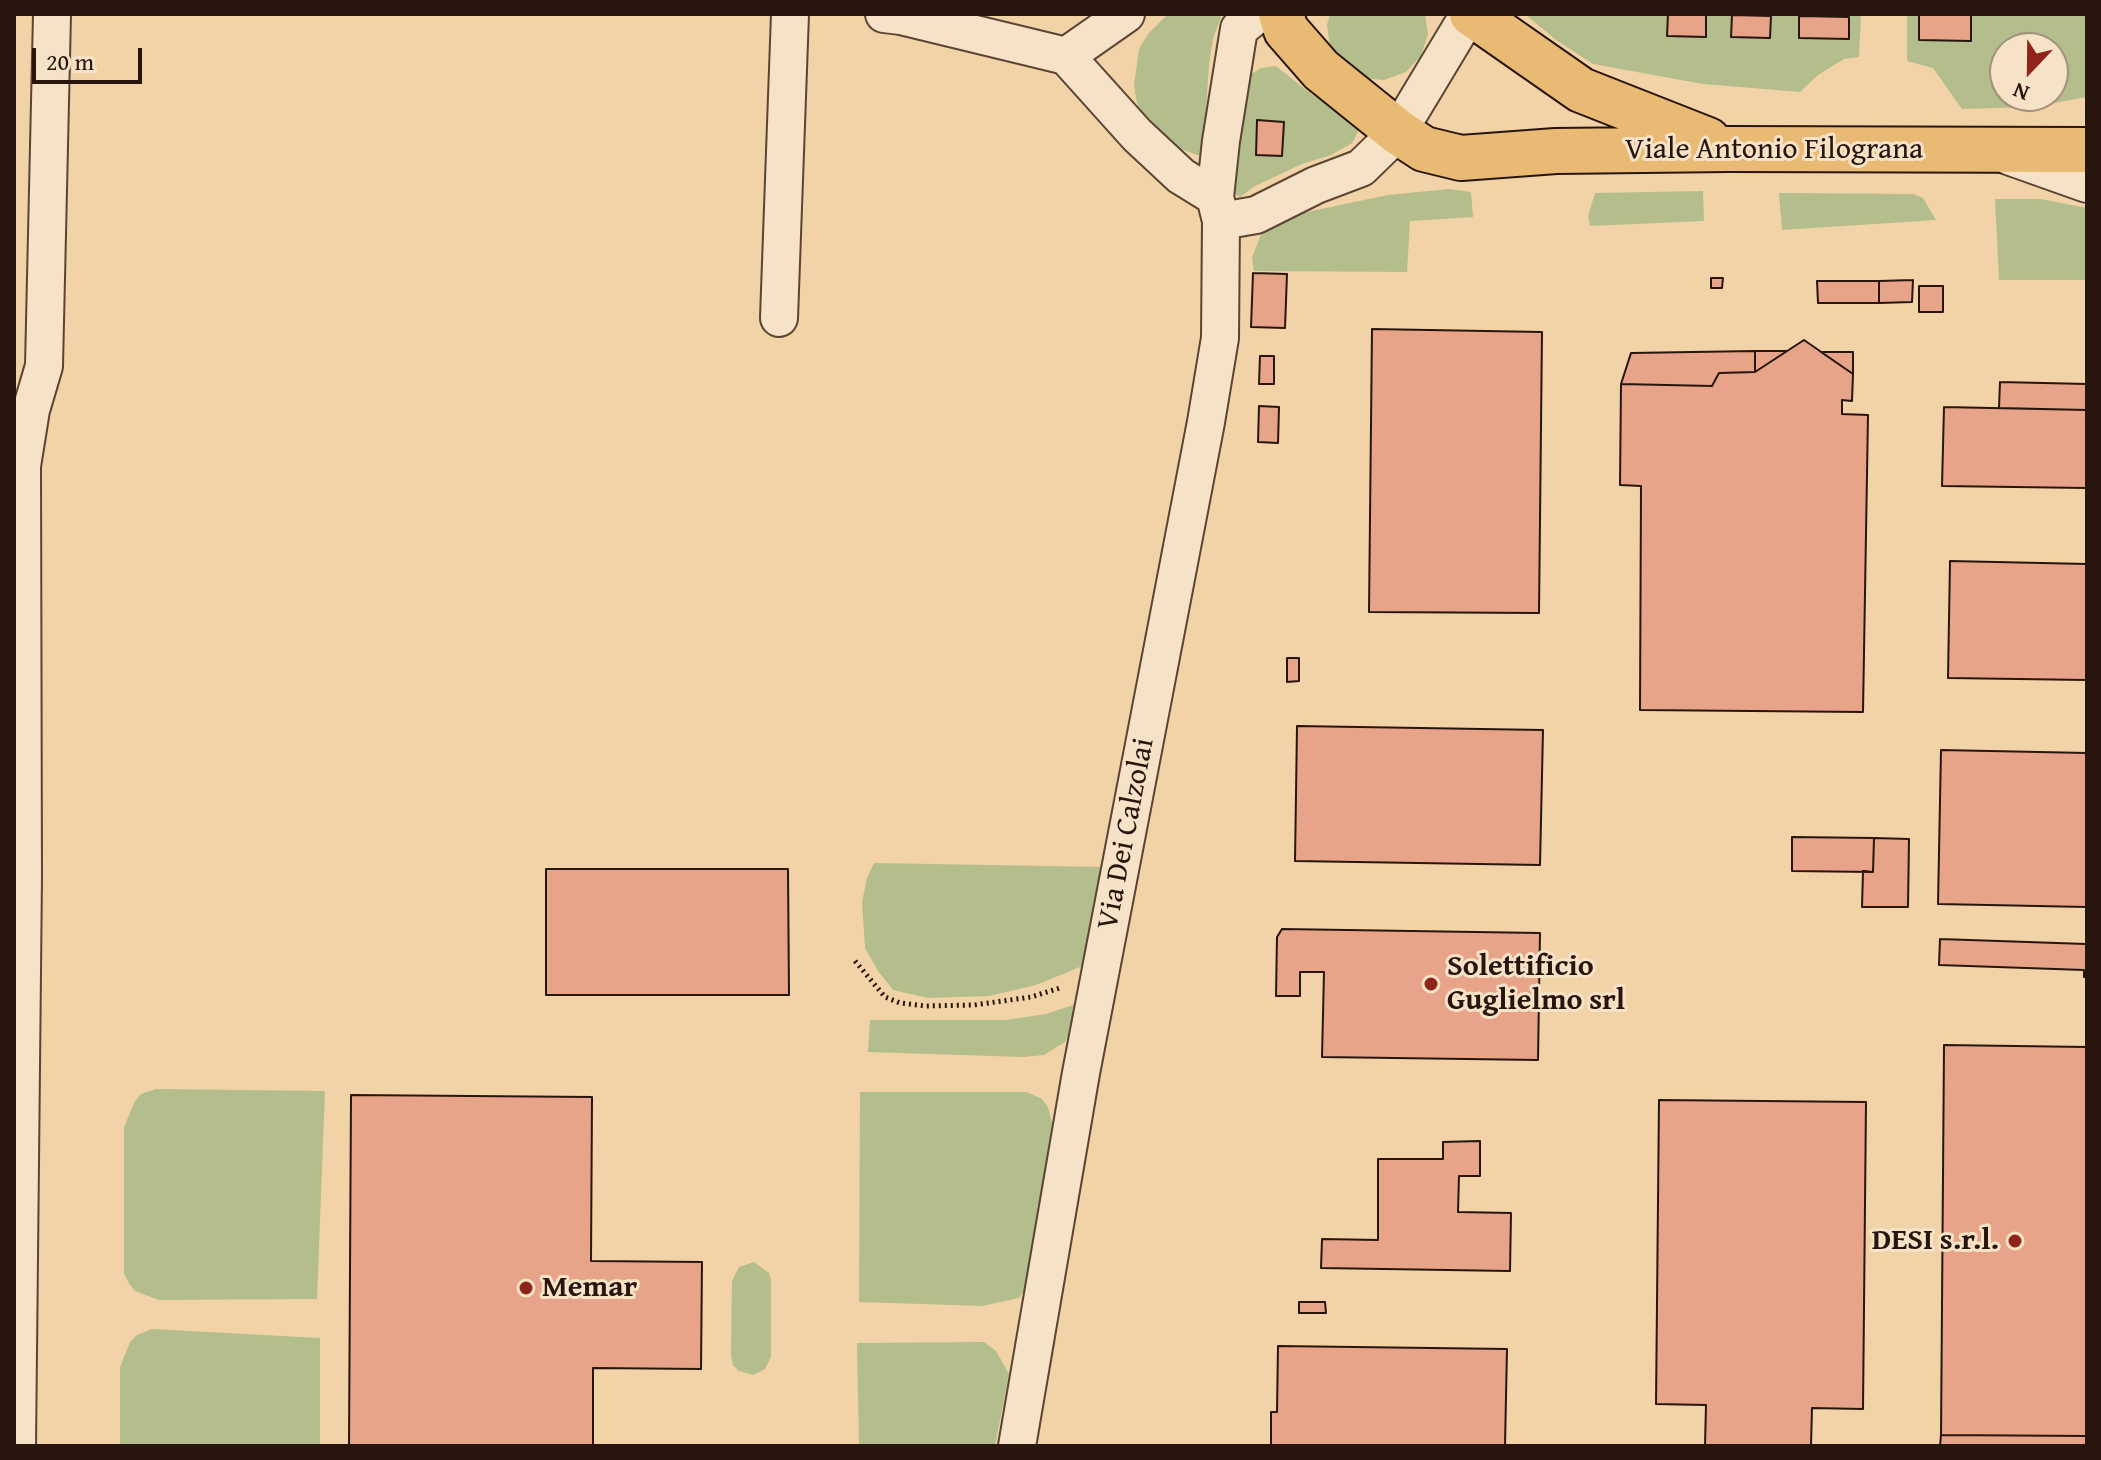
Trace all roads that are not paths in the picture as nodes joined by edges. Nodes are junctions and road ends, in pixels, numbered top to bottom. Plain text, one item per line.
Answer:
1 (52, 14) edge
2 (790, 14) edge
3 (884, 14) edge
4 (1126, 14) edge
5 (1258, 14) edge
6 (1281, 14) edge
7 (1471, 14) edge
8 (1066, 56) junction
9 (2087, 131) edge
10 (1398, 132) junction
11 (1729, 149) junction
12 (2087, 150) edge
13 (1991, 151) junction
14 (2087, 184) edge
15 (1218, 209) junction
16 (779, 318) dead end
17 (29, 354) edge
18 (14, 391) edge
19 (18, 457) edge
20 (18, 1002) edge
21 (17, 1446) edge
22 (1017, 1446) edge

1 - 17 street
2 - 16 street
3 - 8 street
4 - 8 street
5 - 15 street, Via Dei Calzolai
6 - 10 main road, Viale Antonio Filograna
7 - 10 street
7 - 11 main road
8 - 15 street
9 - 13 street
10 - 11 main road, Viale Antonio Filograna
10 - 15 street
11 - 13 main road, Viale Antonio Filograna
12 - 13 main road, Viale Antonio Filograna
13 - 14 street
15 - 22 street, Via Dei Calzolai
17 - 18 street
17 - 19 street
19 - 20 street
20 - 21 street

